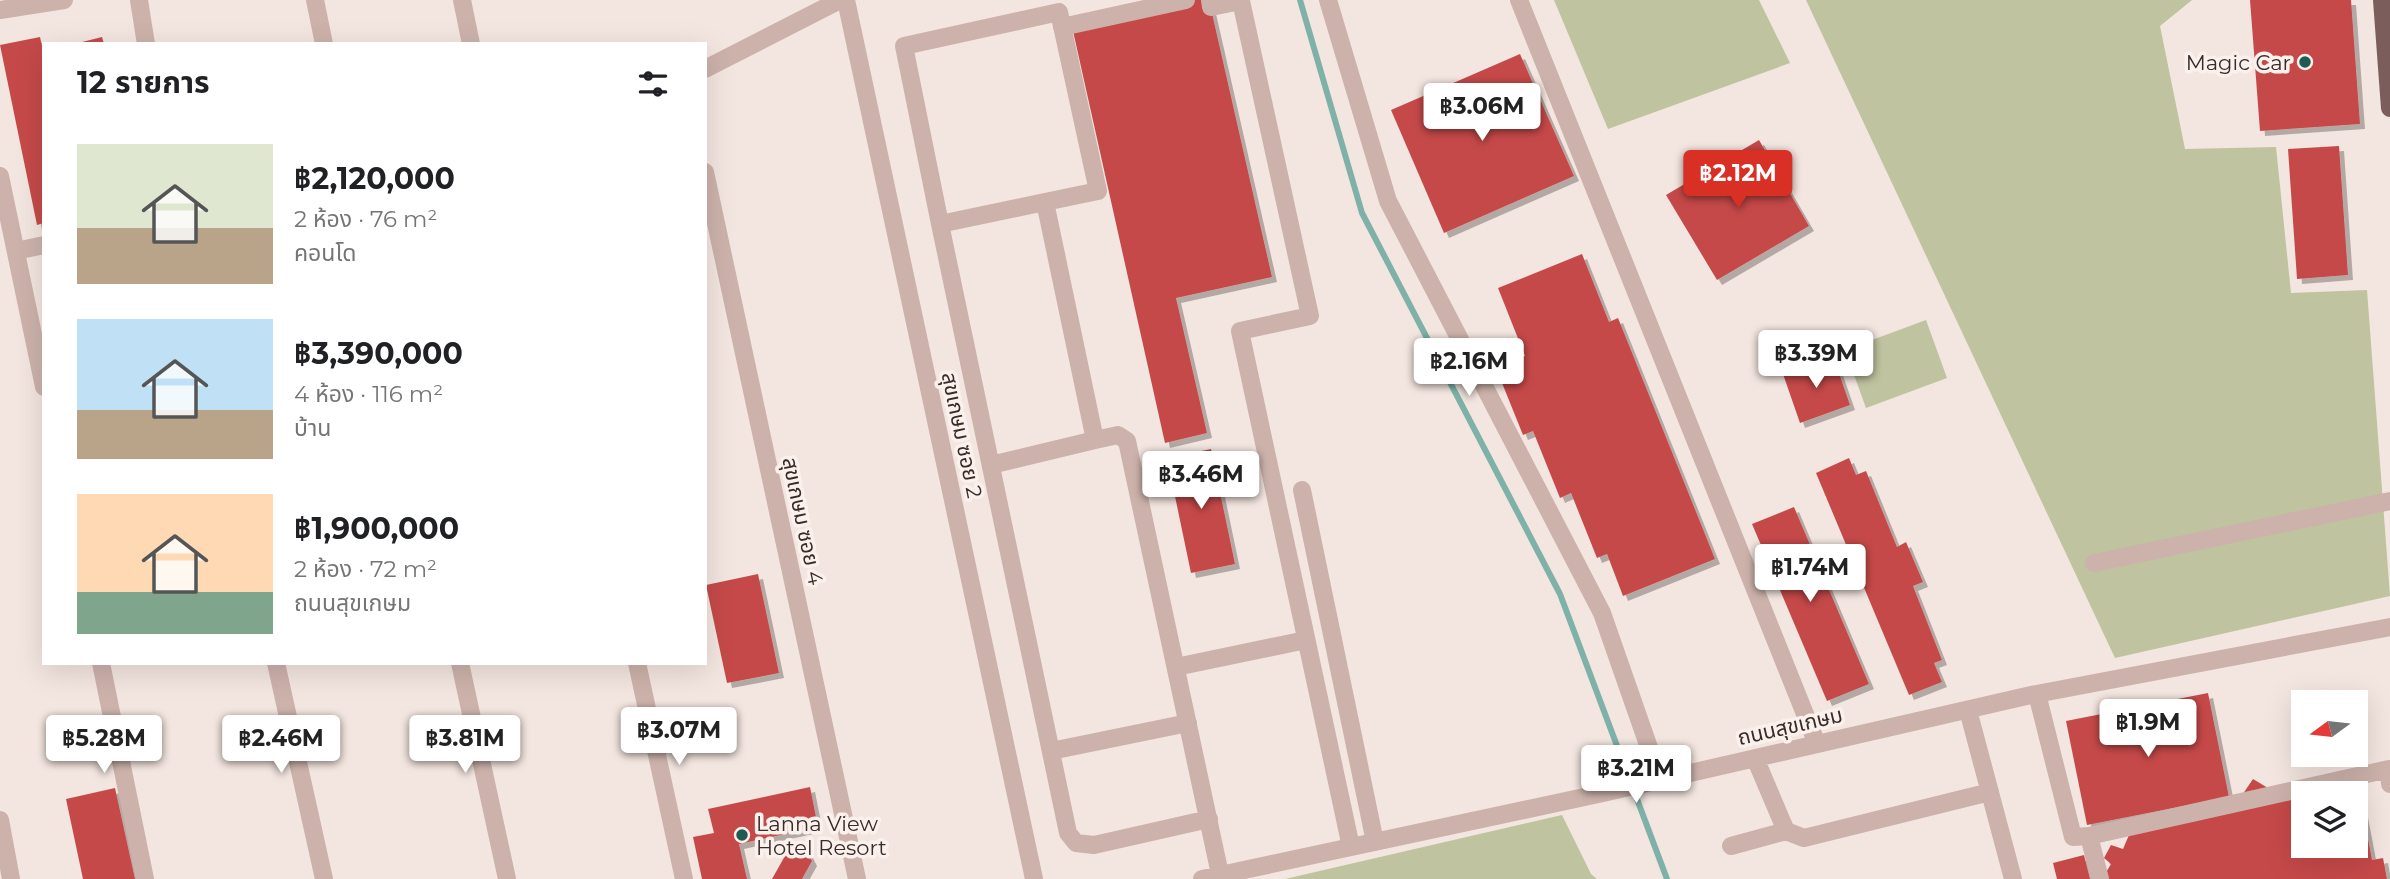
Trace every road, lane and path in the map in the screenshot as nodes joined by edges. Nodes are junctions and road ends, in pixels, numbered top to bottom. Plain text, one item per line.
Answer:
1 (64, 0) edge
2 (139, 0) edge
3 (315, 0) edge
4 (462, 0) edge
5 (840, 0) edge
6 (846, 0) edge
7 (1186, 0) edge
8 (1210, 0) edge
9 (1328, 0) edge
10 (1519, 0) edge
11 (2382, 0) edge
12 (0, 10) edge
13 (1062, 27) junction
14 (146, 42) edge
15 (324, 42) edge
16 (471, 42) edge
17 (707, 68) edge
18 (2390, 108) edge
19 (0, 176) edge
20 (707, 181) edge
21 (1045, 202) junction
22 (3, 204) edge
23 (940, 224) junction
24 (42, 245) edge
25 (16, 251) junction
26 (42, 377) edge
27 (1095, 440) junction
28 (990, 464) junction
29 (1302, 490) dead end
30 (2390, 501) edge
31 (2094, 563) dead end
32 (2390, 627) edge
33 (1306, 640) junction
34 (101, 665) edge
35 (276, 665) edge
36 (460, 665) edge
37 (637, 665) edge
38 (1176, 667) junction
39 (2037, 694) junction
40 (1968, 710) junction
41 (1188, 723) junction
42 (1817, 744) junction
43 (1051, 751) junction
44 (1755, 758) junction
45 (1660, 779) junction
46 (2390, 784) edge
47 (1990, 792) junction
48 (1209, 819) junction
49 (0, 820) edge
50 (1786, 831) junction
51 (2089, 836) junction
52 (1375, 842) junction
53 (1731, 846) dead end
54 (1351, 848) junction
55 (1221, 877) edge
56 (11, 879) edge
57 (145, 879) edge
58 (324, 879) edge
59 (507, 879) edge
60 (684, 879) edge
61 (857, 879) edge
62 (1034, 879) edge
63 (1202, 879) edge
64 (2013, 879) edge
65 (2100, 879) edge

1 - 12 street
2 - 14 street
3 - 15 street
4 - 16 street
5 - 17 street
6 - 62 street, สุขเกษม ซอย 2
7 - 13 street
8 - 33 street
9 - 45 street
10 - 42 street
11 - 18 main road
13 - 21 street
13 - 23 street
19 - 22 street
20 - 61 street, สุขเกษม ซอย 4
21 - 23 street
21 - 27 street
22 - 25 street
23 - 28 street
24 - 25 street
25 - 26 street
27 - 28 street
27 - 38 street
28 - 43 street
29 - 52 street
30 - 31 street
32 - 39 street, ถนนสุขเกษม
33 - 38 street
33 - 54 street
34 - 57 street
35 - 58 street
36 - 59 street
37 - 60 street
38 - 41 street
39 - 40 street, ถนนสุขเกษม
39 - 51 street
40 - 42 street, ถนนสุขเกษม
40 - 47 street
41 - 43 street
41 - 48 street
42 - 44 street, ถนนสุขเกษม
43 - 48 street
44 - 45 street, ถนนสุขเกษม
44 - 50 street
45 - 52 street, ถนนสุขเกษม
46 - 51 street
47 - 50 street
47 - 64 street
48 - 55 street
49 - 56 street
50 - 53 street
51 - 65 street
52 - 54 street, ถนนสุขเกษม
54 - 55 street, ถนนสุขเกษม
55 - 63 street, ถนนสุขเกษม

